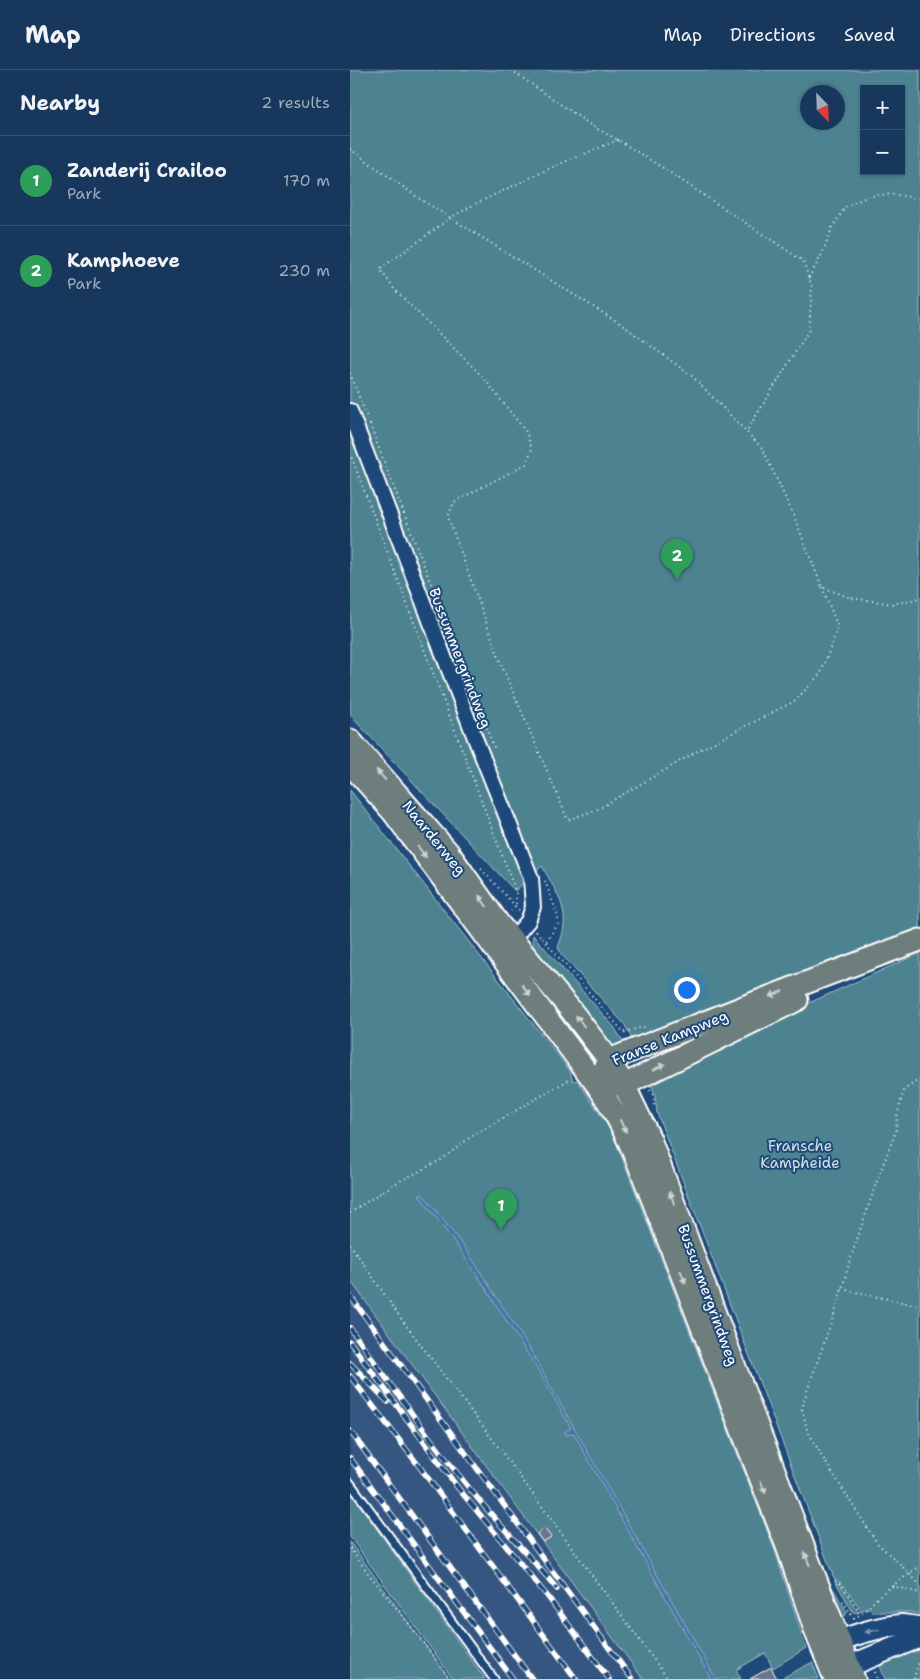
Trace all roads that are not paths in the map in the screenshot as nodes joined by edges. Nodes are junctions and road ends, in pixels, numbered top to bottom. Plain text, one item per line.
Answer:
1 (350, 411) edge
2 (350, 740) edge
3 (350, 764) edge
4 (920, 941) edge
5 (505, 946) junction
6 (609, 1060) junction
7 (591, 1077) junction
8 (624, 1085) junction
9 (740, 1405) junction
10 (350, 1483) edge
11 (920, 1627) edge
12 (920, 1637) edge
13 (831, 1644) junction
14 (843, 1674) edge
15 (494, 1679) edge

1 - 5 street, Bussummergrindweg
5 -> 2 main road, Naarderweg
3 -> 5 main road, Naarderweg
4 -> 6 main road, Franse Kampweg
8 -> 4 main road, Franse Kampweg
6 -> 5 main road, Bussummergrindweg
5 -> 7 main road, Bussummergrindweg
6 - 7 main road, Franse Kampweg
6 - 8 main road, Bussummergrindweg
7 - 8 main road, Franse Kampweg
7 -> 9 main road, Bussummergrindweg
9 -> 8 main road, Bussummergrindweg
9 - 13 main road, Bussummergrindweg
10 - 15 lane
11 -> 13 street
12 - 14 street
13 - 14 main road, Bussummergrindweg

